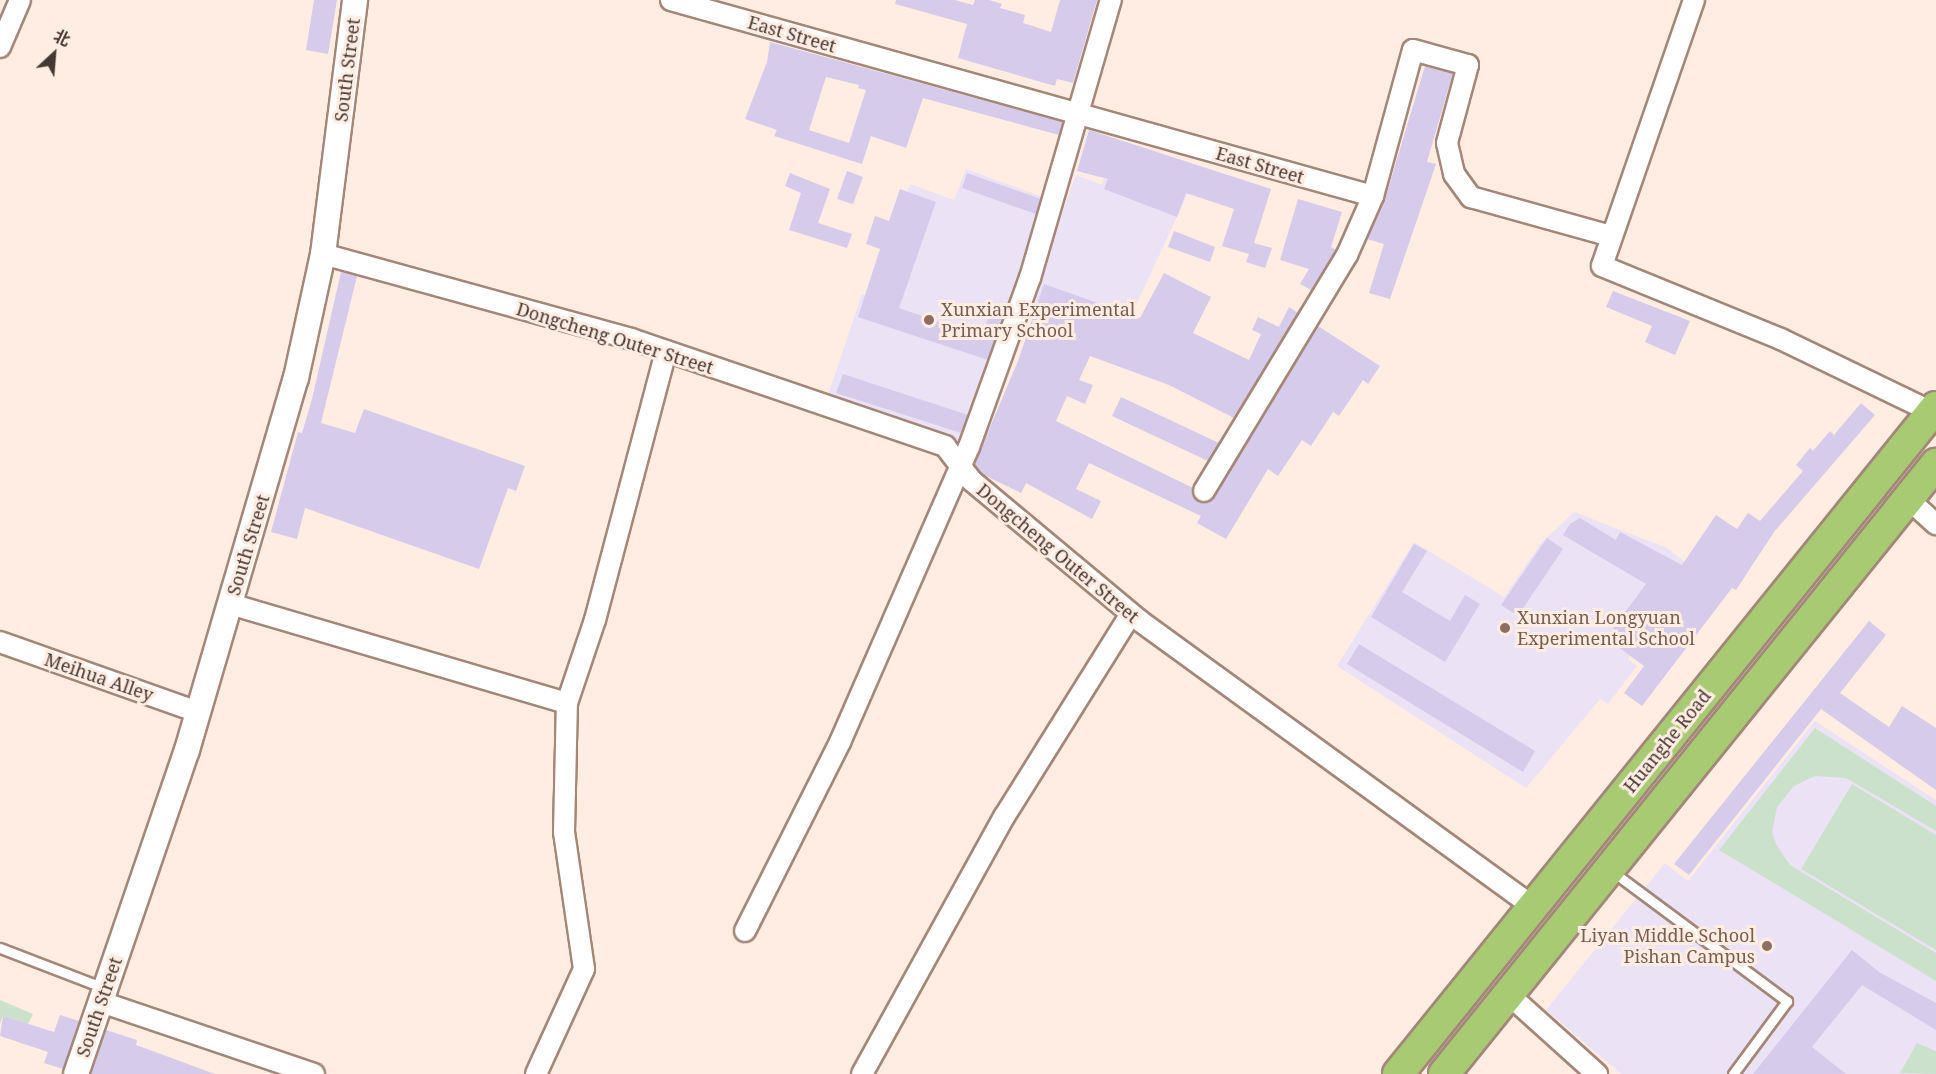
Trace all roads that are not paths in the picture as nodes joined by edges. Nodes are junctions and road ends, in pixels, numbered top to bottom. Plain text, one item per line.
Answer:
1 (20, 0) edge
2 (355, 0) edge
3 (671, 0) edge
4 (1111, 0) edge
5 (1694, 0) edge
6 (2, 36) edge
7 (1078, 114) junction
8 (1373, 196) junction
9 (1611, 236) junction
10 (323, 254) junction
11 (666, 351) junction
12 (1934, 410) edge
13 (962, 464) junction
14 (1936, 464) edge
15 (1204, 491) dead end
16 (1908, 499) junction
17 (1936, 524) edge
18 (230, 604) junction
19 (1131, 614) junction
20 (0, 642) edge
21 (567, 703) junction
22 (198, 712) junction
23 (1609, 869) junction
24 (1533, 907) junction
25 (745, 931) dead end
26 (0, 948) edge
27 (1508, 994) junction
28 (103, 995) junction
29 (76, 1074) edge
30 (314, 1074) edge
31 (536, 1074) edge
32 (862, 1074) edge
33 (1398, 1074) edge
34 (1444, 1074) edge
35 (1597, 1074) edge
36 (1733, 1074) edge

1 - 6 street
2 - 10 street, South Street
3 - 7 street, East Street
4 - 7 street
5 - 9 street
7 - 8 street, East Street
7 - 13 street
8 - 9 street
8 - 15 street
9 - 12 street
10 - 11 street, Dongcheng Outer Street
10 - 18 street, South Street
11 - 13 street, Dongcheng Outer Street
11 - 21 street
12 - 24 main road, Huanghe Road
13 - 19 street, Dongcheng Outer Street
13 - 25 street
14 - 16 main road, Huanghe Road
16 - 17 street
16 - 23 main road, Huanghe Road
18 - 21 street
18 - 22 street, South Street
19 - 24 street, Dongcheng Outer Street
19 - 32 street
20 - 22 street, Meihua Alley
21 - 31 street
22 - 28 street, South Street
23 - 27 main road, Huanghe Road
23 - 36 lane
24 - 33 main road, Huanghe Road
26 - 28 lane
27 - 34 main road, Huanghe Road
27 - 35 street
28 - 29 street, South Street
28 - 30 street

